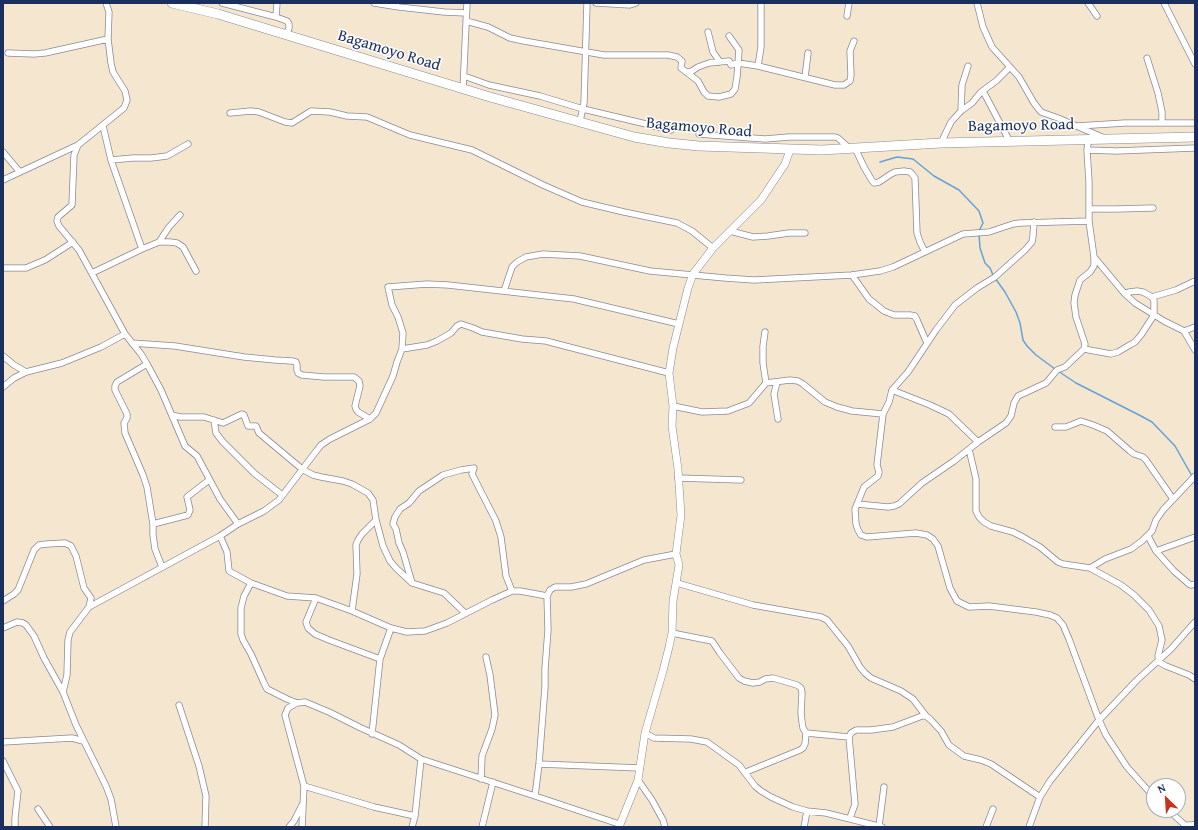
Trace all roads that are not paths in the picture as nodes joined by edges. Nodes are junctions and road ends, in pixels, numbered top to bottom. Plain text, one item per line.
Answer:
1 (106, 3) edge
2 (172, 3) edge
3 (221, 3) edge
4 (278, 3) edge
5 (374, 3) edge
6 (467, 3) edge
7 (587, 3) edge
8 (596, 3) edge
9 (636, 3) edge
10 (761, 3) edge
11 (849, 3) edge
12 (977, 3) edge
13 (1088, 3) edge
14 (1164, 3) edge
15 (466, 12) junction
16 (218, 14) junction
17 (847, 16) dead end
18 (1098, 16) dead end
19 (276, 17) junction
20 (466, 20) junction
21 (708, 32) dead end
22 (286, 35) junction
23 (729, 36) dead end
24 (108, 40) junction
25 (854, 41) dead end
26 (586, 51) junction
27 (8, 53) dead end
28 (808, 53) dead end
29 (1147, 58) dead end
30 (720, 62) junction
31 (738, 64) junction
32 (1195, 64) edge
33 (758, 66) junction
34 (968, 66) dead end
35 (1010, 67) junction
36 (688, 72) junction
37 (464, 76) junction
38 (805, 77) junction
39 (464, 89) junction
40 (983, 91) junction
41 (583, 109) junction
42 (961, 111) junction
43 (230, 113) dead end
44 (580, 121) junction
45 (1162, 123) junction
46 (1195, 123) edge
47 (103, 126) junction
48 (1075, 126) junction
49 (671, 130) dead end
50 (699, 134) dead end
51 (1195, 137) edge
52 (1091, 140) junction
53 (1107, 140) junction
54 (1010, 142) junction
55 (941, 143) junction
56 (78, 144) junction
57 (188, 144) dead end
58 (765, 144) junction
59 (852, 148) junction
60 (1195, 148) edge
61 (790, 150) junction
62 (1087, 150) junction
63 (3, 152) edge
64 (111, 160) junction
65 (19, 171) junction
66 (3, 180) edge
67 (1153, 208) dead end
68 (1088, 209) junction
69 (180, 215) dead end
70 (1089, 221) junction
71 (1034, 222) junction
72 (730, 231) junction
73 (804, 233) dead end
74 (73, 242) junction
75 (159, 242) junction
76 (713, 248) junction
77 (142, 249) junction
78 (925, 252) junction
79 (1094, 256) junction
80 (3, 268) edge
81 (196, 271) dead end
82 (92, 273) junction
83 (692, 274) junction
84 (852, 275) junction
85 (1195, 281) edge
86 (504, 291) junction
87 (1125, 294) junction
88 (1152, 297) junction
89 (1154, 315) junction
90 (680, 324) junction
91 (1195, 327) edge
92 (1184, 331) junction
93 (765, 332) dead end
94 (125, 334) junction
95 (132, 343) junction
96 (927, 343) junction
97 (402, 349) junction
98 (1084, 349) junction
99 (1195, 350) edge
100 (3, 356) edge
101 (147, 364) junction
102 (26, 372) junction
103 (669, 373) junction
104 (766, 382) junction
105 (777, 382) junction
106 (3, 387) edge
107 (892, 390) junction
108 (673, 406) junction
109 (883, 414) junction
110 (172, 415) junction
111 (778, 418) dead end
112 (370, 419) junction
113 (214, 420) junction
114 (1055, 427) dead end
115 (978, 442) junction
116 (969, 449) junction
117 (302, 469) junction
118 (1195, 476) edge
119 (678, 478) junction
120 (209, 480) junction
121 (741, 480) dead end
122 (282, 495) junction
123 (1173, 499) junction
124 (856, 504) junction
125 (376, 520) junction
126 (153, 524) junction
127 (238, 524) junction
128 (220, 536) junction
129 (1148, 536) junction
130 (1195, 537) edge
131 (1156, 551) junction
132 (676, 554) junction
133 (162, 567) junction
134 (1090, 568) junction
135 (412, 582) junction
136 (250, 583) junction
137 (677, 583) junction
138 (1195, 584) edge
139 (512, 591) junction
140 (547, 596) junction
141 (316, 598) junction
142 (3, 601) edge
143 (89, 607) junction
144 (352, 611) junction
145 (465, 613) junction
146 (1195, 622) edge
147 (3, 628) edge
148 (391, 628) junction
149 (672, 633) junction
150 (486, 657) dead end
151 (380, 659) junction
152 (1158, 661) junction
153 (1195, 671) edge
154 (1189, 676) junction
155 (1195, 679) edge
156 (63, 692) junction
157 (297, 703) junction
158 (179, 705) dead end
159 (926, 716) junction
160 (1098, 720) junction
161 (645, 733) junction
162 (806, 733) junction
163 (372, 734) junction
164 (849, 737) junction
165 (83, 741) junction
166 (3, 742) edge
167 (421, 760) junction
168 (3, 761) edge
169 (539, 764) junction
170 (640, 768) junction
171 (746, 772) junction
172 (481, 779) junction
173 (638, 780) junction
174 (493, 782) junction
175 (304, 786) junction
176 (884, 787) dead end
177 (1146, 789) edge
178 (535, 796) junction
179 (1040, 797) junction
180 (303, 804) junction
181 (38, 809) dead end
182 (993, 809) dead end
183 (807, 811) junction
184 (414, 816) junction
185 (850, 818) junction
186 (1176, 818) edge
187 (1195, 824) edge
188 (619, 826) edge
189 (881, 826) edge
190 (1184, 826) edge
191 (15, 827) edge
192 (50, 827) edge
193 (116, 827) edge
194 (205, 827) edge
195 (289, 827) edge
196 (302, 827) edge
197 (412, 827) edge
198 (482, 827) edge
199 (665, 827) edge
200 (804, 827) edge
201 (986, 827) edge
202 (1029, 827) edge

1 - 24 street
2 - 16 highway, Bagamoyo Road
3 - 16 street
3 - 19 street
4 - 19 street
5 - 15 street
6 - 15 street
7 - 26 street
8 - 9 street
10 - 33 street
11 - 17 street
12 - 35 street
13 - 18 street
14 - 32 street
15 - 20 street
16 - 22 highway, Bagamoyo Road
19 - 22 street
20 - 26 street
20 - 37 street
21 - 30 street
22 - 39 highway, Bagamoyo Road
23 - 31 street
24 - 27 street
24 - 47 street
25 - 38 street
26 - 36 street
26 - 41 street
28 - 38 street
29 - 45 street
30 - 31 street
30 - 36 street
31 - 33 street
31 - 36 street
33 - 38 street
34 - 42 street
35 - 40 street
35 - 48 street
37 - 39 street
37 - 41 street
39 - 44 highway, Bagamoyo Road
40 - 42 street
40 - 54 street
41 - 44 street
41 - 49 street
42 - 55 street
43 - 76 street
44 - 58 highway, Bagamoyo Road
45 - 46 street
45 - 48 street
47 - 56 street
47 - 64 street
48 - 53 street
50 - 58 street
51 - 53 highway, Bagamoyo Road
52 - 53 highway, Bagamoyo Road
52 - 54 highway, Bagamoyo Road
52 - 62 street
54 - 55 highway, Bagamoyo Road
55 - 59 highway, Bagamoyo Road
56 - 65 street
56 - 74 street
57 - 64 street
58 - 59 street
58 - 61 highway, Bagamoyo Road
59 - 61 highway, Bagamoyo Road
59 - 78 street
60 - 62 street
61 - 72 street
62 - 68 street
63 - 65 street
64 - 77 street
65 - 66 street
67 - 68 street
68 - 70 street
69 - 75 street
70 - 71 street
70 - 79 street
71 - 78 street
71 - 96 street
72 - 73 street
72 - 76 street
74 - 80 street
74 - 82 street
75 - 77 street
75 - 81 street
76 - 83 street
77 - 82 street
78 - 84 street
79 - 87 street
79 - 98 street
82 - 94 street
83 - 84 street
83 - 86 street
83 - 90 street
84 - 96 street
85 - 88 street
86 - 90 street
86 - 97 street
87 - 88 street
87 - 89 street
88 - 89 street
89 - 92 street
89 - 98 street
90 - 103 street
91 - 92 street
92 - 99 street
93 - 104 street
94 - 95 street
94 - 102 street
95 - 101 street
95 - 112 street
96 - 107 street
97 - 103 street
97 - 112 street
98 - 115 street
100 - 102 street
101 - 110 street
101 - 126 street
102 - 106 street
103 - 108 street
104 - 105 street
104 - 108 street
105 - 109 street
105 - 111 street
107 - 109 street
107 - 115 street
108 - 119 street
109 - 124 street
110 - 113 street
110 - 120 street
112 - 117 street
113 - 117 street
113 - 122 street
114 - 123 street
115 - 116 street
116 - 124 street
116 - 134 street
117 - 122 street
117 - 125 street
118 - 123 street
119 - 121 street
119 - 132 street
120 - 126 street
120 - 127 street
122 - 127 street
123 - 129 street
124 - 160 street
125 - 135 street
125 - 144 street
126 - 133 street
127 - 128 street
128 - 133 street
128 - 136 street
129 - 131 street
129 - 134 street
130 - 131 street
131 - 138 street
132 - 137 street
132 - 140 street
133 - 143 street
134 - 152 street
135 - 139 street
135 - 145 street
136 - 141 street
136 - 157 street
137 - 149 street
137 - 159 street
139 - 140 street
139 - 145 street
140 - 169 street
141 - 144 street
141 - 151 street
142 - 143 street
143 - 156 street
144 - 148 street
145 - 148 street
146 - 152 street
147 - 156 street
148 - 151 street
149 - 161 street
149 - 162 street
150 - 172 street
151 - 163 street
152 - 154 street
152 - 160 street
153 - 154 street
154 - 155 street
156 - 165 street
157 - 163 street
157 - 175 street
158 - 194 street
159 - 164 street
159 - 179 street
160 - 177 street
160 - 179 street
161 - 170 street
161 - 171 street
162 - 164 street
162 - 171 street
163 - 167 street
164 - 185 street
165 - 166 street
165 - 193 street
167 - 172 street
167 - 184 street
168 - 191 street
169 - 170 street
169 - 178 street
170 - 173 street
171 - 183 street
172 - 174 street
173 - 188 street
173 - 199 street
174 - 178 street
174 - 198 street
175 - 180 street
175 - 184 street
176 - 189 street
178 - 188 street
179 - 202 street
180 - 195 street
180 - 196 street
181 - 192 street
182 - 201 street
183 - 185 street
183 - 200 street
184 - 197 street
185 - 189 street
186 - 190 street
187 - 190 street

